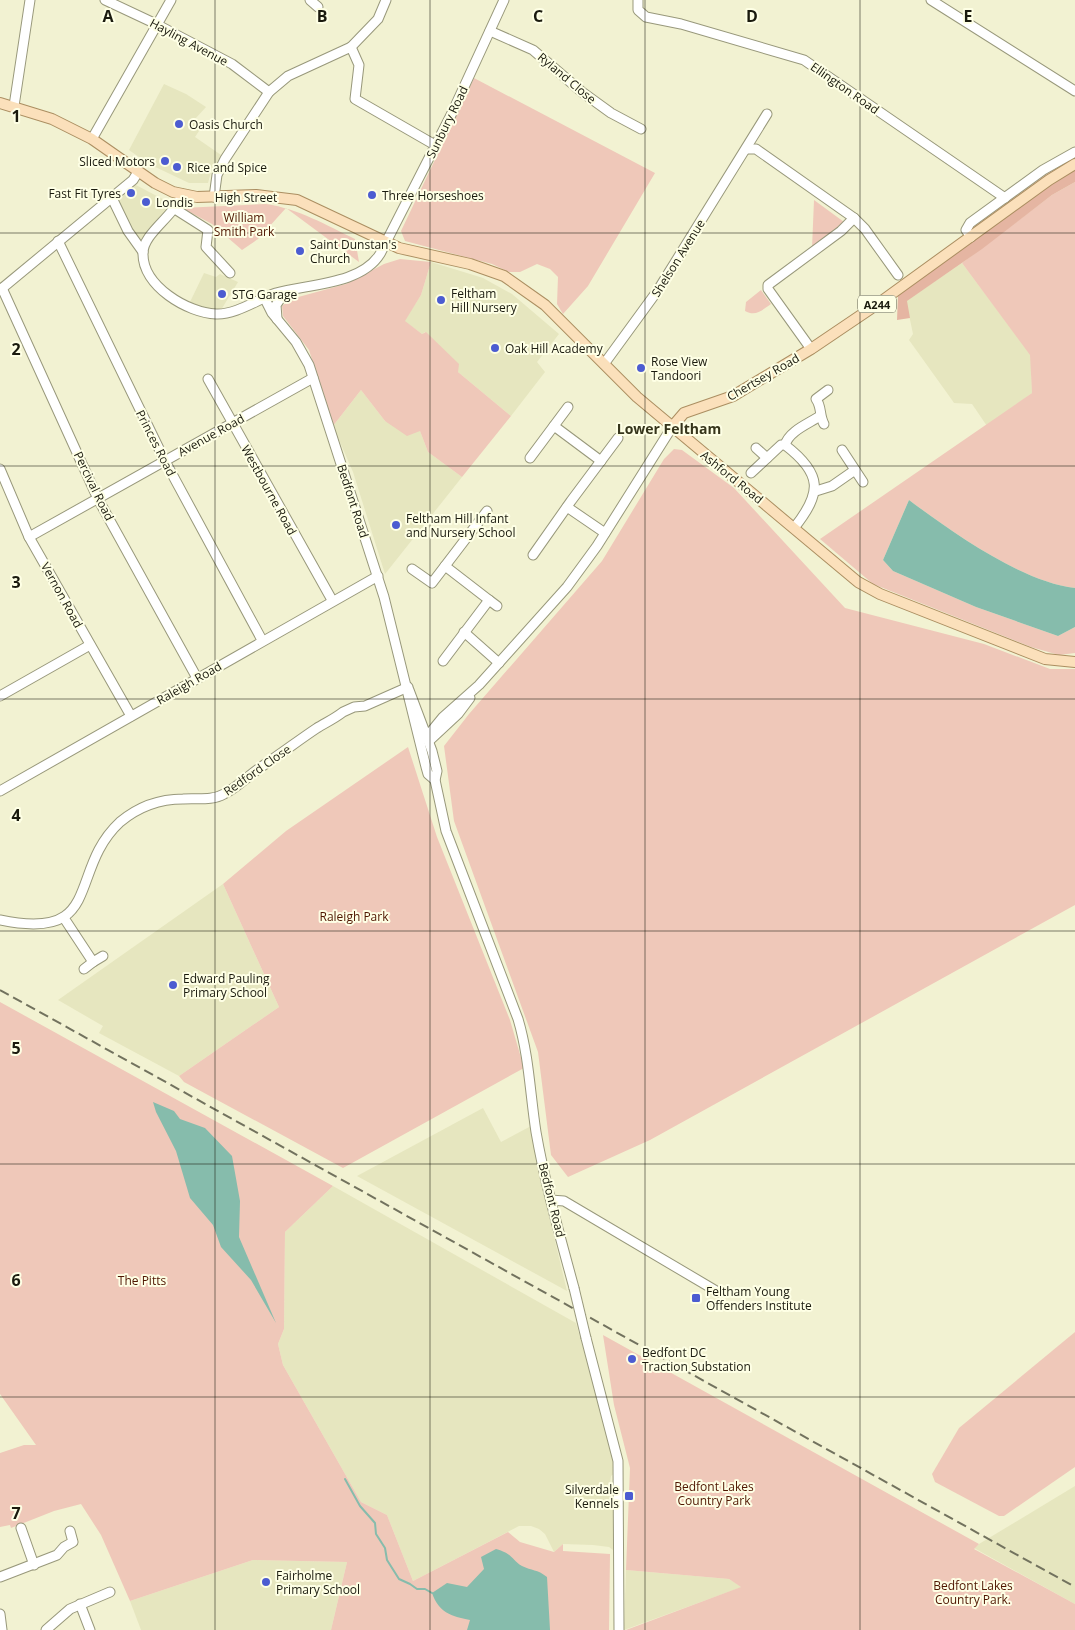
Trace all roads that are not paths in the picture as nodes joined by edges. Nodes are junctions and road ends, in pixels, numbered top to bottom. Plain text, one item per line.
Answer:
1 (30, 0) edge
2 (105, 0) edge
3 (171, 0) edge
4 (310, 0) edge
5 (386, 0) edge
6 (504, 0) edge
7 (638, 0) edge
8 (931, 0) edge
9 (318, 7) dead end
10 (158, 25) junction
11 (490, 31) junction
12 (351, 47) junction
13 (1075, 91) edge
14 (269, 92) junction
15 (0, 103) edge
16 (14, 106) junction
17 (767, 114) dead end
18 (642, 129) dead end
19 (92, 139) junction
20 (435, 145) junction
21 (747, 149) junction
22 (1075, 152) edge
23 (1075, 164) edge
24 (138, 172) junction
25 (182, 194) junction
26 (214, 197) junction
27 (112, 198) junction
28 (1005, 198) junction
29 (174, 209) junction
30 (854, 218) junction
31 (971, 237) junction
32 (58, 241) junction
33 (387, 242) junction
34 (143, 256) junction
35 (230, 273) dead end
36 (898, 275) dead end
37 (1, 289) edge
38 (285, 292) junction
39 (265, 299) junction
40 (277, 320) junction
41 (811, 349) junction
42 (604, 364) junction
43 (313, 378) junction
44 (208, 379) dead end
45 (828, 390) dead end
46 (568, 407) dead end
47 (232, 423) junction
48 (554, 426) junction
49 (672, 427) junction
50 (618, 438) dead end
51 (785, 445) junction
52 (756, 448) dead end
53 (842, 450) dead end
54 (530, 458) dead end
55 (767, 458) junction
56 (165, 461) junction
57 (601, 461) junction
58 (0, 469) edge
59 (855, 470) junction
60 (751, 473) dead end
61 (862, 482) dead end
62 (816, 491) junction
63 (98, 499) junction
64 (567, 507) junction
65 (487, 511) dead end
66 (794, 528) junction
67 (605, 533) junction
68 (30, 537) junction
69 (534, 555) dead end
70 (445, 566) junction
71 (412, 569) dead end
72 (378, 576) junction
73 (332, 600) junction
74 (489, 600) junction
75 (497, 606) dead end
76 (464, 632) junction
77 (262, 640) junction
78 (90, 645) junction
79 (443, 661) dead end
80 (1075, 662) edge
81 (499, 664) junction
82 (197, 678) junction
83 (408, 689) junction
84 (0, 696) edge
85 (131, 716) junction
86 (424, 740) junction
87 (0, 791) edge
88 (64, 918) junction
89 (0, 920) edge
90 (103, 956) dead end
91 (93, 962) junction
92 (84, 969) dead end
93 (551, 1200) junction
94 (718, 1292) dead end
95 (20, 1528) dead end
96 (70, 1531) dead end
97 (34, 1565) junction
98 (0, 1577) edge
99 (110, 1592) dead end
100 (80, 1604) junction
101 (0, 1614) edge
102 (2, 1630) edge
103 (46, 1630) edge
104 (90, 1630) edge
105 (619, 1630) edge

1 - 16 street
2 - 10 street, Hayling Avenue
3 - 10 street
4 - 9 street
5 - 12 street
6 - 11 street, Sunbury Road
7 - 28 street, Ellington Road
8 - 13 street
10 - 14 street, Hayling Avenue
10 - 19 street
11 - 18 street, Ryland Close
11 - 20 street, Sunbury Road
12 - 14 street
12 - 20 street
14 - 26 street
15 - 16 main road, High Street
16 - 19 main road, High Street
17 - 21 street, Shelson Avenue
19 - 24 main road, High Street
20 - 33 street, Sunbury Road
21 - 30 street
21 - 42 street, Shelson Avenue
22 - 28 street
23 - 31 main road, Chertsey Road / A244
24 - 25 main road, High Street
24 - 27 street
25 - 26 main road, High Street
25 - 29 street
26 - 33 main road, High Street
27 - 32 street
27 - 34 street, Sunbury Road
28 - 31 street
29 - 34 street
29 - 35 street
30 - 36 street
30 - 41 street
31 - 41 main road, Chertsey Road / A244
32 - 37 street
32 - 56 street, Princes Road
33 - 38 street, Sunbury Road
33 - 42 main road, Ashford Road
34 - 39 street, Sunbury Road
37 - 63 street, Percival Road
38 - 39 street, Sunbury Road
38 - 40 street
39 - 40 street, Bedfont Road
40 - 43 street, Bedfont Road
41 - 49 main road, Chertsey Road / A244
42 - 49 main road, Ashford Road
43 - 47 street, Avenue Road
43 - 72 street, Bedfont Road
44 - 47 street, Westbourne Road
45 - 51 street
46 - 48 street
47 - 56 street, Avenue Road
47 - 73 street, Westbourne Road
48 - 54 street
48 - 57 street
49 - 66 main road, Ashford Road
49 - 67 street, Chertsey Road
50 - 57 street
51 - 55 street
51 - 62 street
52 - 55 street
53 - 59 street
55 - 60 street
56 - 63 street, Avenue Road
56 - 77 street, Princes Road
57 - 64 street
58 - 68 street, Vernon Road
59 - 61 street
59 - 62 street
62 - 66 street
63 - 68 street, Avenue Road
63 - 82 street, Percival Road
64 - 67 street
64 - 69 street
65 - 70 street
66 - 80 main road, Ashford Road
67 - 81 street, Chertsey Road
68 - 78 street, Vernon Road
70 - 71 street
70 - 74 street
72 - 73 street, Raleigh Road
72 - 83 street, Bedfont Road
73 - 77 street, Raleigh Road
74 - 75 street
74 - 76 street
76 - 79 street
76 - 81 street
77 - 82 street, Raleigh Road
78 - 84 street
78 - 85 street, Vernon Road
81 - 86 street, Chertsey Road
82 - 85 street, Raleigh Road
83 - 86 street, Bedfont Road
83 - 88 street, Redford Close
85 - 87 street, Raleigh Road
86 - 93 street, Bedfont Road
88 - 89 street
88 - 91 street
90 - 91 street
91 - 92 street
93 - 94 street
93 - 105 street, Bedfont Road, bridge
95 - 97 street
96 - 97 street
97 - 98 street
99 - 100 street
100 - 103 street
100 - 104 street
101 - 102 street

